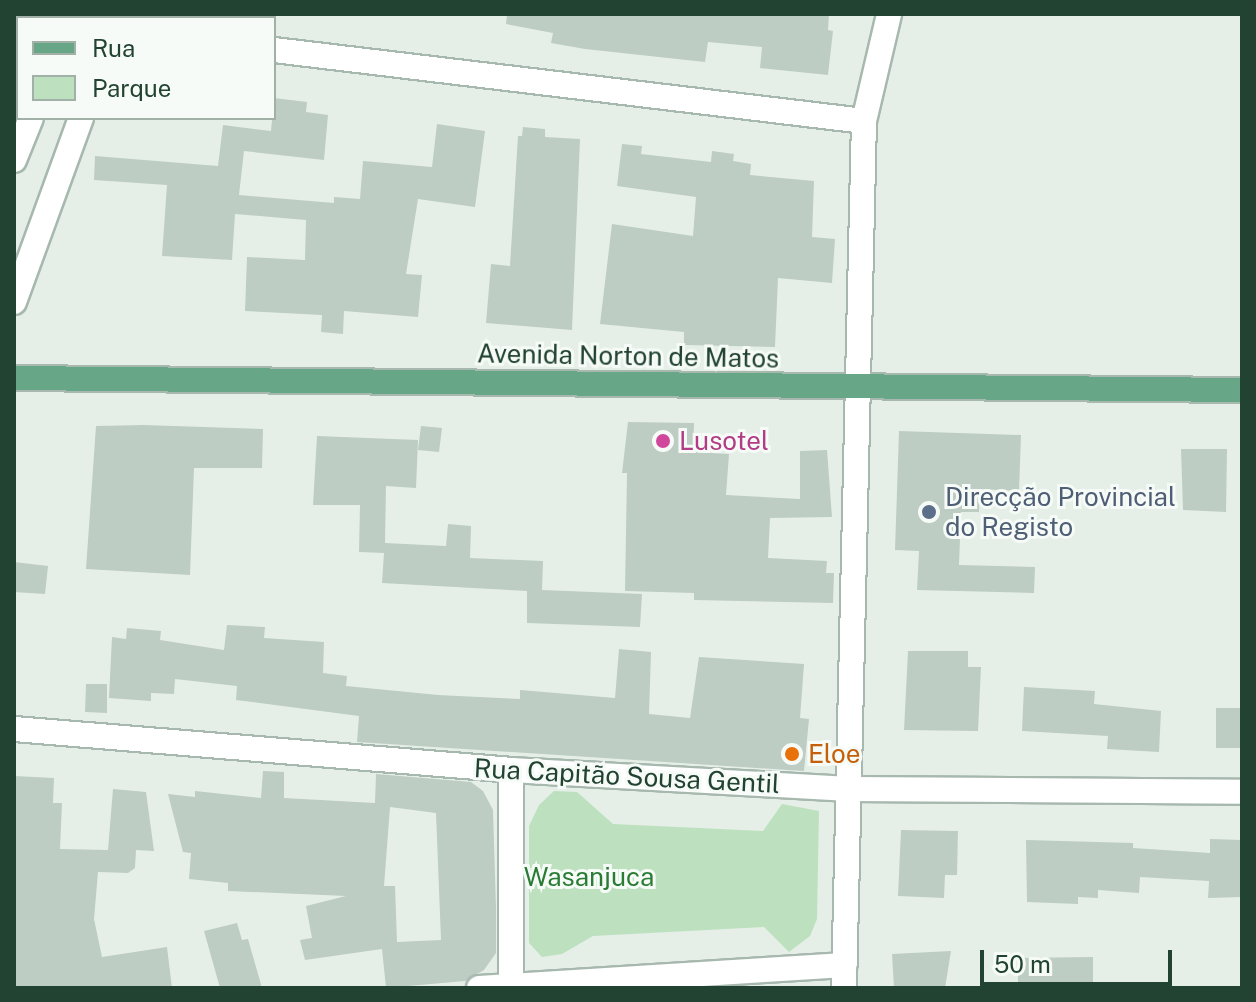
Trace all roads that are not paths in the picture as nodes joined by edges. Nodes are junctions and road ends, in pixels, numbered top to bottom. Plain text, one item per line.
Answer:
1 (889, 14) edge
2 (276, 50) edge
3 (30, 120) edge
4 (80, 120) edge
5 (864, 121) junction
6 (14, 160) edge
7 (14, 302) edge
8 (14, 378) edge
9 (859, 387) junction
10 (1242, 390) edge
11 (14, 729) edge
12 (511, 770) junction
13 (849, 789) junction
14 (1242, 792) edge
15 (844, 976) edge
16 (511, 983) junction
17 (479, 988) edge

1 - 5 street
2 - 5 street
3 - 6 street
4 - 7 street
5 - 9 street
8 - 9 main road, Avenida Norton de Matos
9 - 10 main road, Avenida Norton de Matos
9 - 13 street
11 - 12 street, Rua Capitão Sousa Gentil
12 - 13 street, Rua Capitão Sousa Gentil
12 - 16 street
13 - 14 street, Rua Capitão Sousa Gentil
13 - 15 street
15 - 16 street
16 - 17 street

